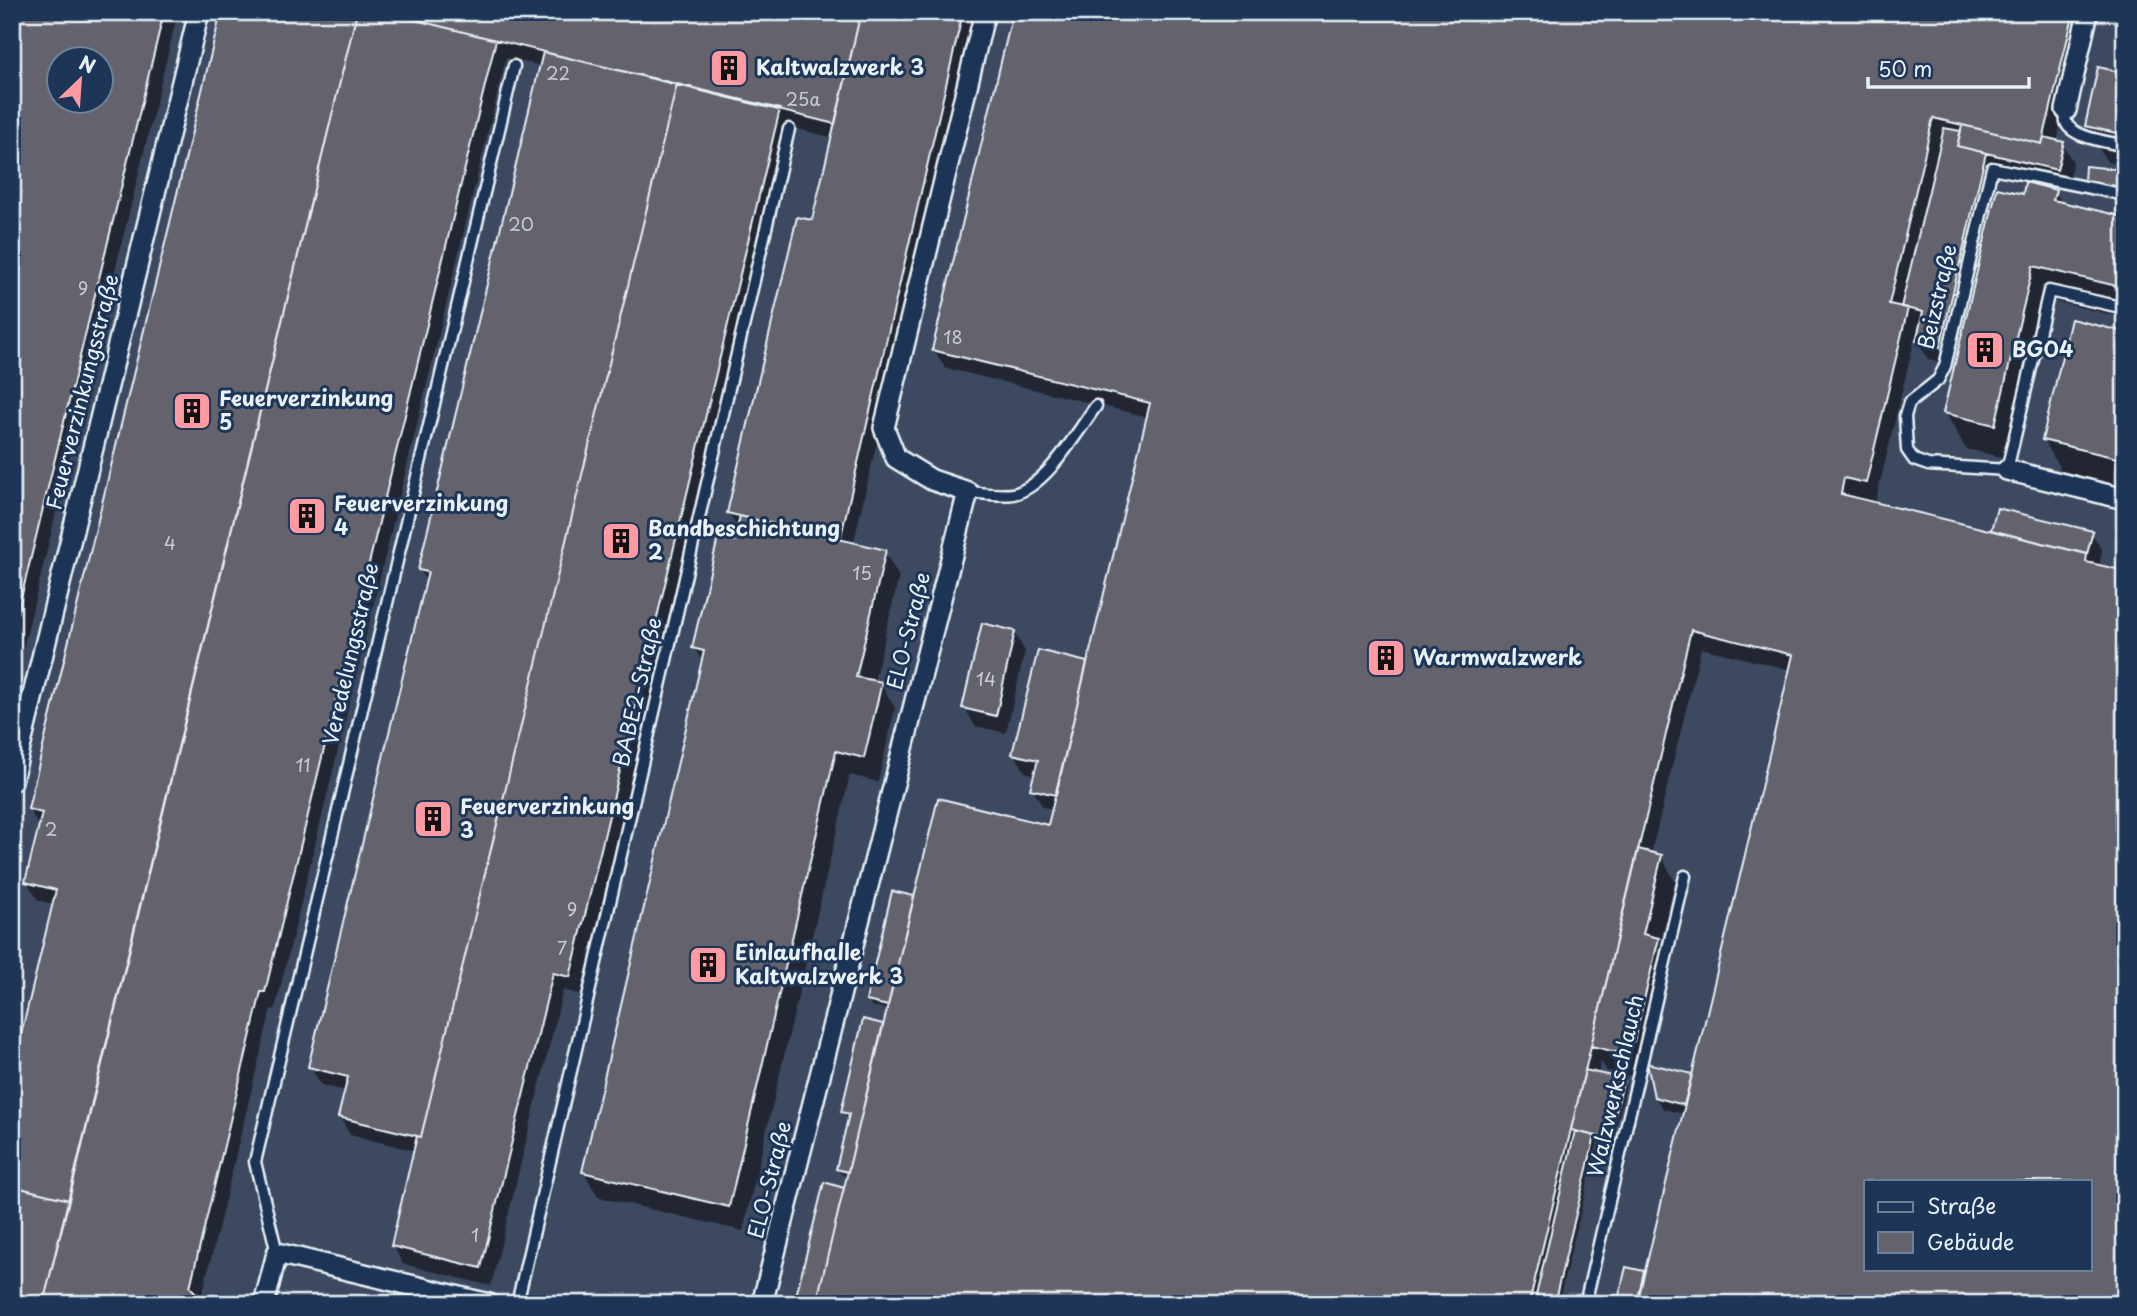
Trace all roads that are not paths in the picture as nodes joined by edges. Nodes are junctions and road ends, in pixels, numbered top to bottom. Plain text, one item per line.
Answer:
1 (199, 12) edge
2 (985, 12) edge
3 (2088, 12) edge
4 (514, 66) dead end
5 (2066, 110) joint
6 (789, 130) dead end
7 (2125, 146) edge
8 (2125, 195) edge
9 (2125, 308) edge
10 (1096, 406) dead end
11 (2007, 470) junction
12 (968, 492) junction
13 (2125, 499) edge
14 (12, 782) edge
15 (1685, 876) dead end
16 (277, 1253) junction
17 (264, 1304) edge
18 (489, 1304) edge
19 (517, 1304) edge
20 (762, 1304) edge
21 (1585, 1304) edge

1 - 14 street, Feuerverzinkungsstraße
2 - 12 street
3 - 5 street
4 - 16 lane, Veredelungsstraße
5 - 7 lane
6 - 19 lane, BABE2-Straße
8 - 11 lane, Beizstraße
9 - 11 lane
10 - 12 lane
11 - 13 street, Beizstraße
12 - 20 street, ELO-Straße
15 - 21 lane, Walzwerkschlauch
16 - 17 street, Veredelungsstraße
16 - 18 street

